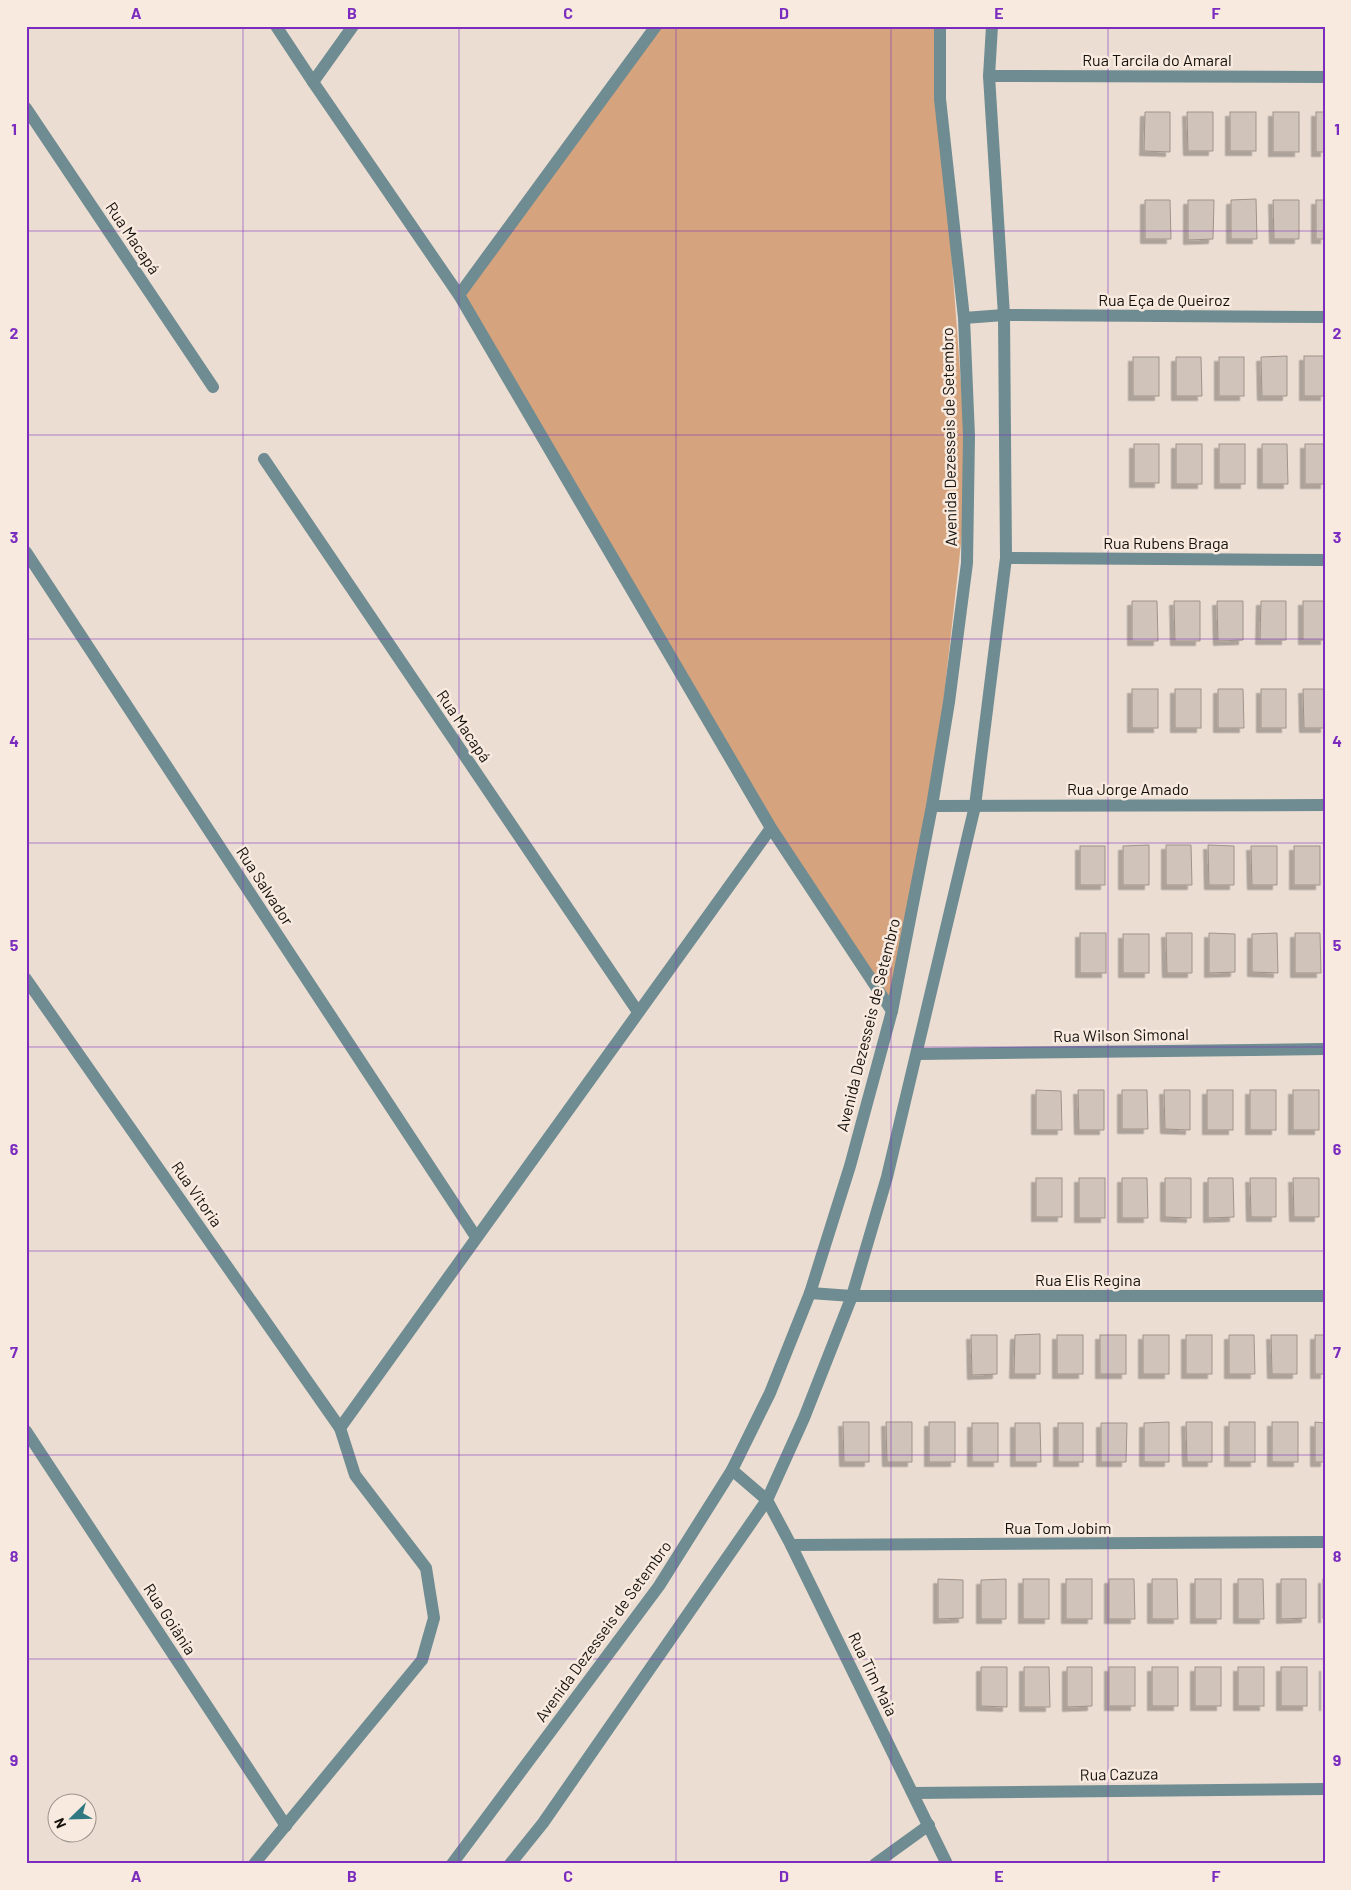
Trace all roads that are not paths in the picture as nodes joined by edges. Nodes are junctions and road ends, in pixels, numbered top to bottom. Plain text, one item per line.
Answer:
1 (276, 26) edge
2 (352, 26) edge
3 (656, 26) edge
4 (940, 26) edge
5 (992, 26) edge
6 (989, 76) junction
7 (1325, 77) edge
8 (312, 82) junction
9 (26, 108) edge
10 (459, 295) junction
11 (1004, 315) junction
12 (1325, 317) edge
13 (964, 318) junction
14 (213, 387) dead end
15 (264, 459) dead end
16 (26, 552) edge
17 (1006, 558) junction
18 (1325, 560) edge
19 (1325, 805) edge
20 (932, 806) junction
21 (975, 806) junction
22 (771, 828) junction
23 (26, 979) edge
24 (892, 1011) junction
25 (638, 1012) junction
26 (1325, 1049) edge
27 (917, 1054) junction
28 (476, 1237) junction
29 (810, 1293) junction
30 (852, 1296) junction
31 (1325, 1296) edge
32 (340, 1428) junction
33 (26, 1431) edge
34 (732, 1470) junction
35 (766, 1500) junction
36 (1325, 1542) edge
37 (791, 1546) junction
38 (1325, 1789) edge
39 (913, 1792) junction
40 (929, 1825) junction
41 (286, 1826) junction
42 (254, 1864) edge
43 (452, 1864) edge
44 (510, 1864) edge
45 (875, 1864) edge
46 (948, 1864) edge

1 - 8 street
2 - 8 street
3 - 10 street
4 - 13 street, Avenida Dezesseis de Setembro
5 - 6 street
6 - 7 street, Rua Tarcila do Amaral
6 - 11 street
8 - 10 street
9 - 14 street, Rua Macapá
10 - 22 street
11 - 12 street, Rua Eça de Queiroz
11 - 13 street, Rua Eça de Queiroz
11 - 17 street
13 - 20 street, Avenida Dezesseis de Setembro
15 - 25 street, Rua Macapá
16 - 28 street, Rua Salvador
17 - 18 street, Rua Rubens Braga
17 - 21 street
19 - 21 street, Rua Jorge Amado
20 - 21 street, Rua Jorge Amado
20 - 24 street, Avenida Dezesseis de Setembro
21 - 27 street
22 - 24 street
22 - 25 street
23 - 32 street, Rua Vitoria
24 - 29 street, Avenida Dezesseis de Setembro
25 - 28 street
26 - 27 street, Rua Wilson Simonal
27 - 30 street
28 - 32 street
29 - 30 street, Rua Elis Regina
29 - 34 street, Avenida Dezesseis de Setembro
30 - 31 street, Rua Elis Regina
30 - 35 street
32 - 41 street, Rua Vitoria
33 - 41 street, Rua Goiânia
34 - 35 street
34 - 43 street, Avenida Dezesseis de Setembro
35 - 37 street, Rua Tim Maia
35 - 44 street
36 - 37 street, Rua Tom Jobim
37 - 39 street, Rua Tim Maia
38 - 39 street, Rua Cazuza
39 - 40 street, Rua Tim Maia
40 - 45 street
40 - 46 street, Rua Tim Maia
41 - 42 street, Rua Vitoria

